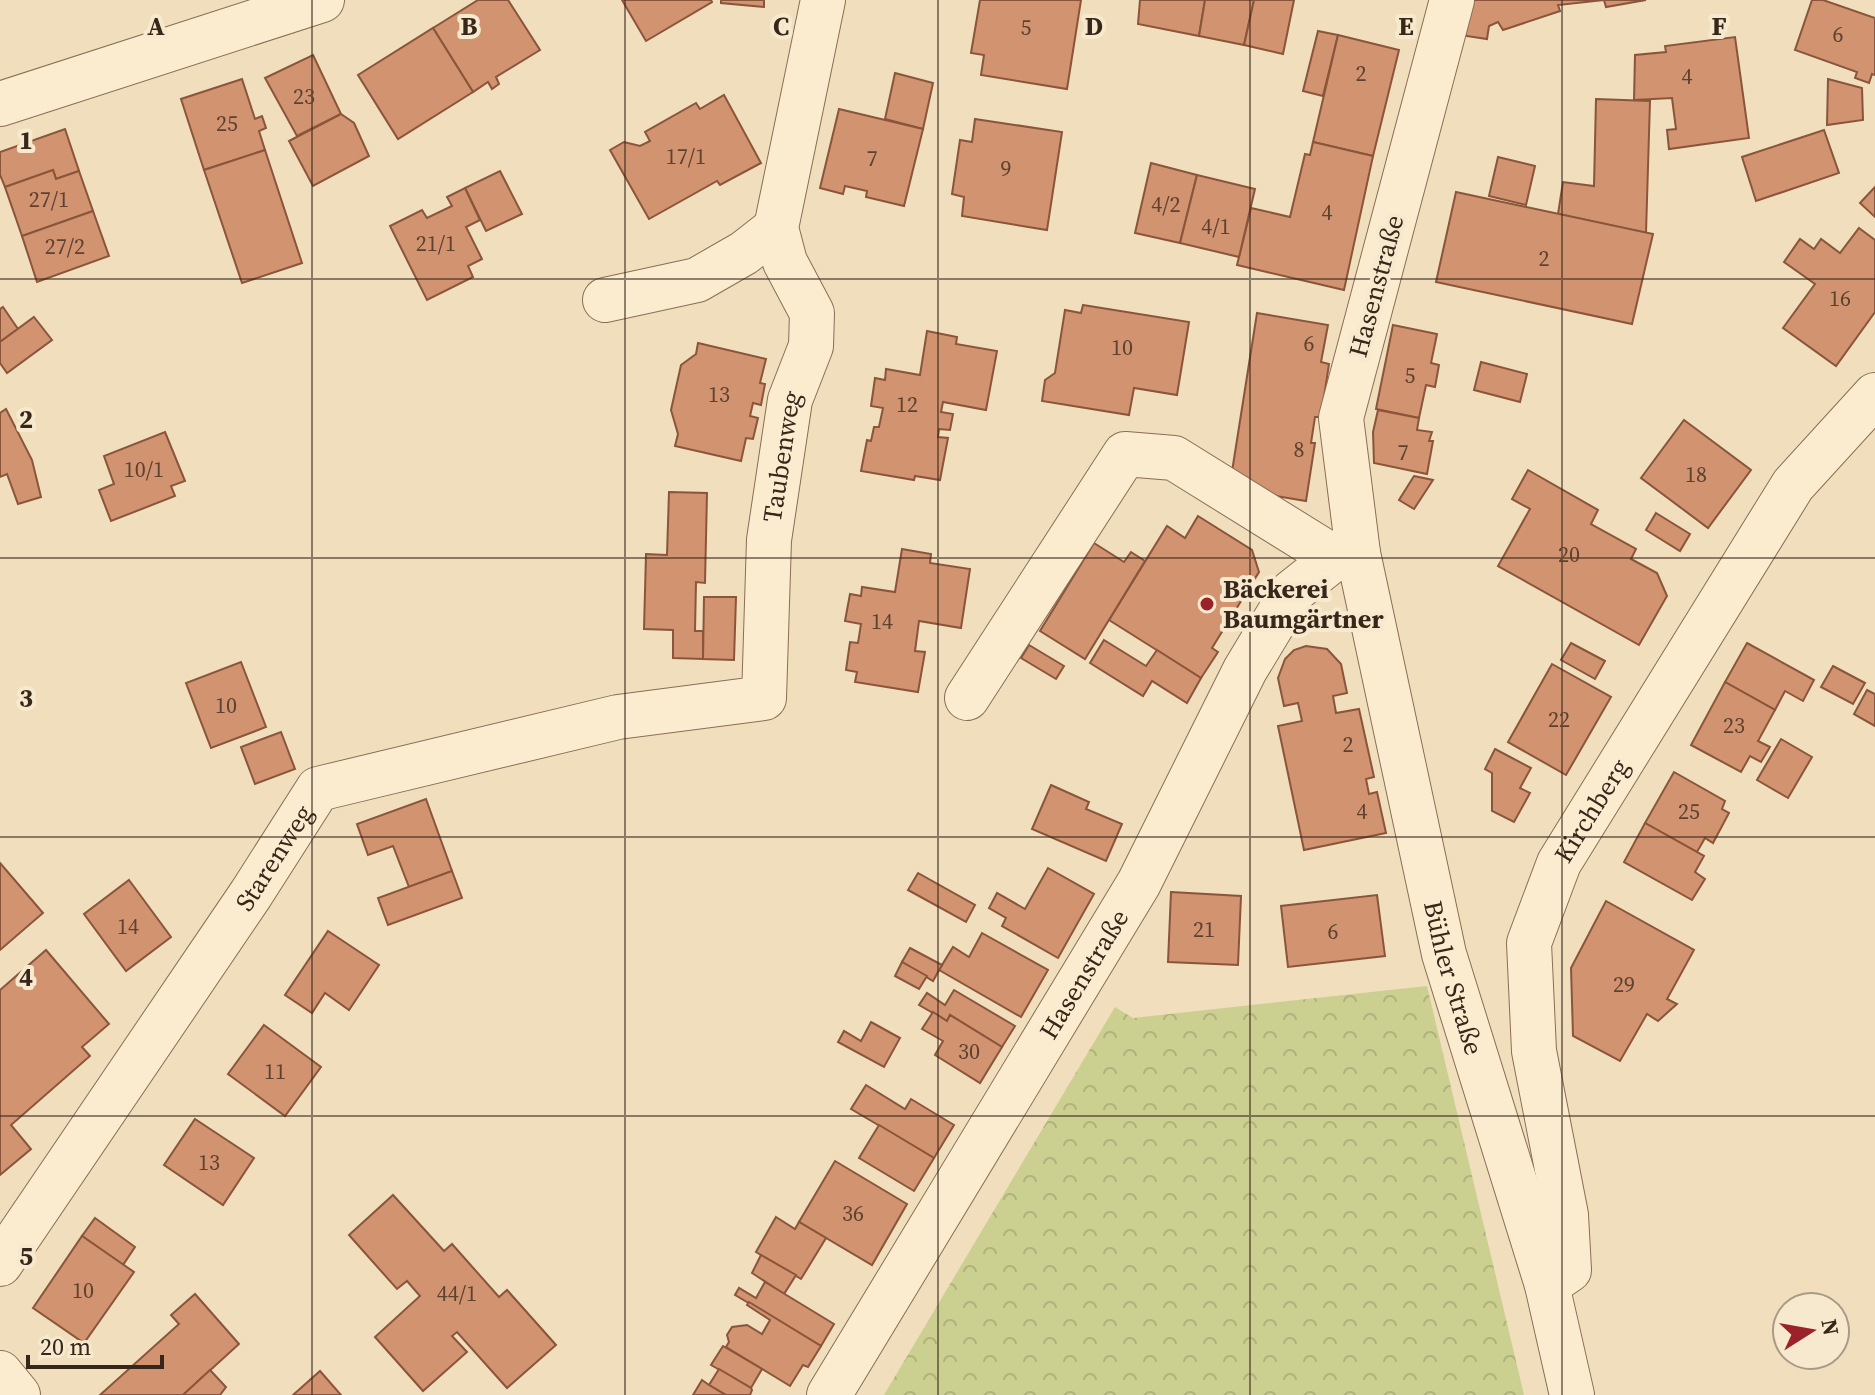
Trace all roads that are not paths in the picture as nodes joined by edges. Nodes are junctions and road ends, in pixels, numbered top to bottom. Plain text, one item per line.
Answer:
1 (322, 0) edge
2 (823, 0) edge
3 (1452, 0) edge
4 (0, 104) edge
5 (776, 228) junction
6 (605, 300) dead end
7 (1875, 395) edge
8 (1346, 556) junction
9 (764, 698) joint
10 (967, 698) dead end
11 (0, 1264) edge
12 (1547, 1285) junction
13 (0, 1373) edge
14 (18, 1395) edge
15 (829, 1395) edge
16 (1572, 1395) edge

1 - 4 street
2 - 5 street, Taubenweg
3 - 8 street, Hasenstraße
5 - 6 street
5 - 9 street, Taubenweg
7 - 12 street, Kirchberg
8 - 10 street
8 - 12 street, Bühler Straße
8 - 15 street, Hasenstraße
9 - 11 street, Starenweg
12 - 16 street, Bühler Straße
13 - 14 street

